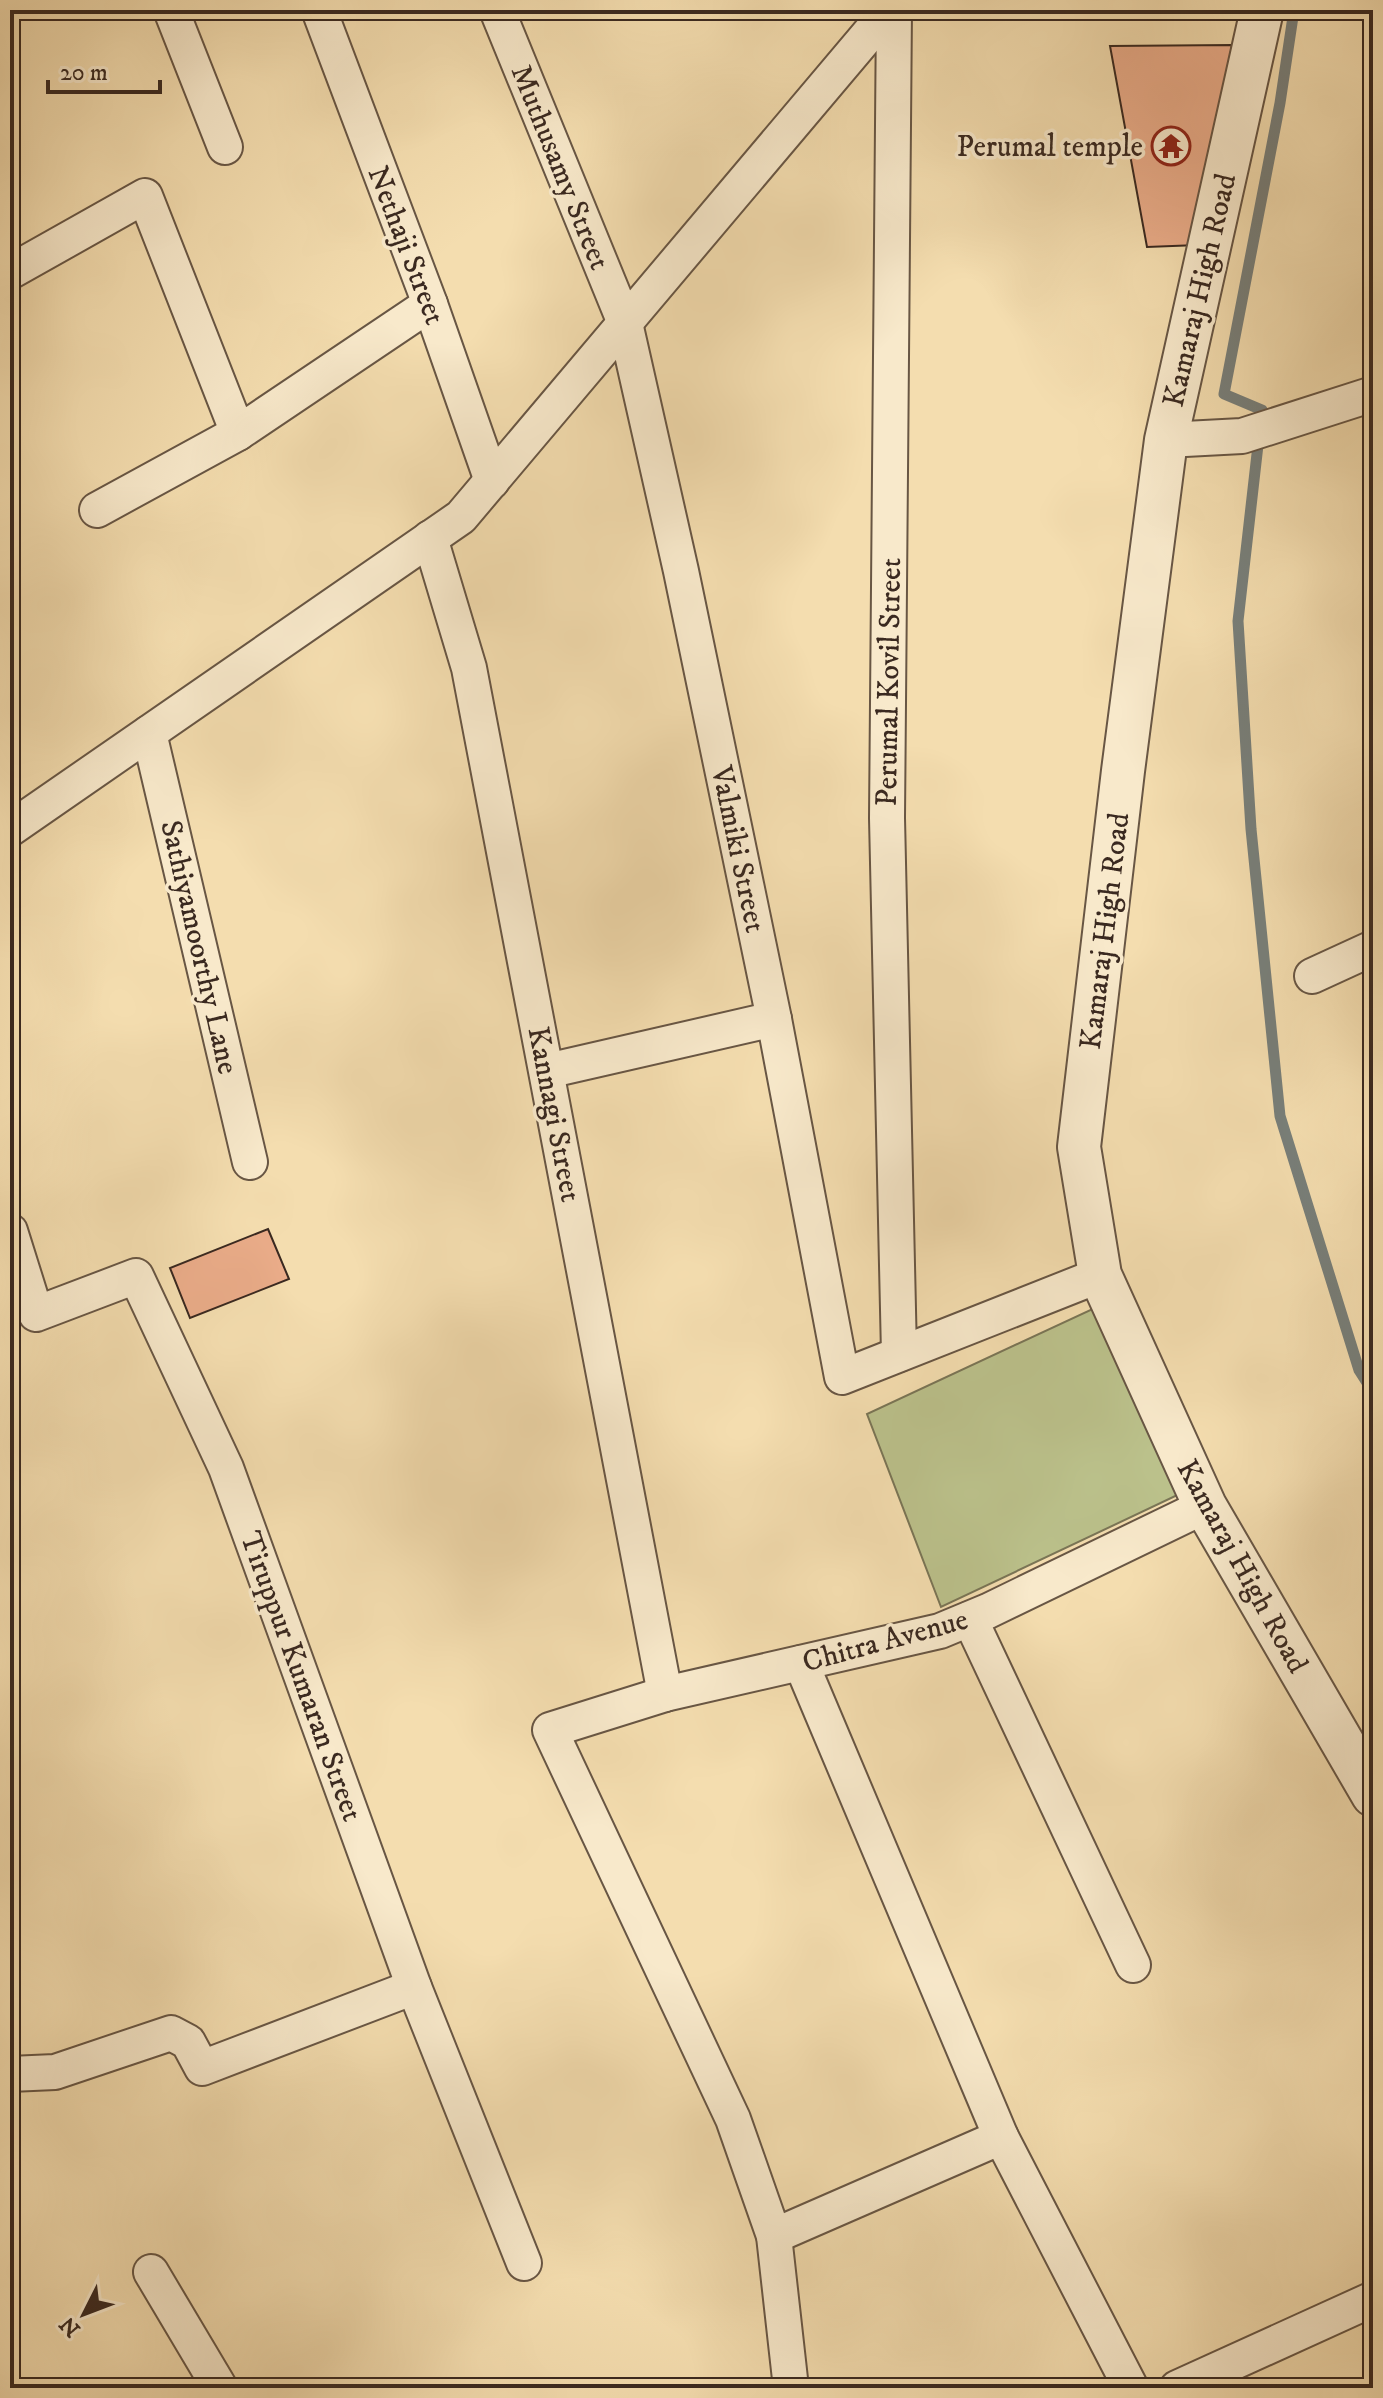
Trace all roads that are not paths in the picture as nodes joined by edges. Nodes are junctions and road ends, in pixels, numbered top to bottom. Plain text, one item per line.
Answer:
1 (171, 10) edge
2 (319, 10) edge
3 (497, 10) edge
4 (892, 10) edge
5 (1262, 10) edge
6 (225, 147) dead end
7 (10, 272) edge
8 (430, 304) junction
9 (625, 323) junction
10 (1373, 394) edge
11 (238, 433) junction
12 (1166, 440) junction
13 (492, 481) junction
14 (97, 510) dead end
15 (430, 538) junction
16 (149, 733) junction
17 (10, 829) edge
18 (1373, 948) edge
19 (1312, 976) dead end
20 (774, 1019) junction
21 (547, 1071) junction
22 (250, 1162) dead end
23 (10, 1232) edge
24 (1100, 1275) junction
25 (899, 1354) junction
26 (1205, 1506) junction
27 (970, 1619) junction
28 (801, 1663) junction
29 (665, 1694) junction
30 (1373, 1795) edge
31 (1133, 1965) dead end
32 (414, 1987) junction
33 (10, 2074) edge
34 (1001, 2137) junction
35 (774, 2236) junction
36 (524, 2263) dead end
37 (151, 2272) dead end
38 (1373, 2299) edge
39 (220, 2388) edge
40 (791, 2388) edge
41 (1131, 2388) edge
42 (1177, 2388) edge

1 - 6 street
2 - 8 street, Nethaji Street
3 - 9 street, Muthusamy Street
4 - 9 street
4 - 25 street, Perumal Kovil Street
5 - 12 street, Kamaraj High Road
7 - 11 street
8 - 11 street
8 - 13 street, Nethaji Street
9 - 13 street
9 - 20 street, Valmiki Street
10 - 12 street
11 - 14 street
12 - 24 street, Kamaraj High Road
13 - 15 street
15 - 16 street
15 - 21 street, Kannagi Street
16 - 17 street
16 - 22 street, Sathiyamoorthy Lane
18 - 19 street
20 - 21 street
20 - 25 street, Valmiki Street
21 - 29 street, Kannagi Street
23 - 32 street, Tiruppur Kumaran Street
24 - 25 street
24 - 26 street, Kamaraj High Road
26 - 27 street, Chitra Avenue
26 - 30 street, Kamaraj High Road
27 - 28 street, Chitra Avenue
27 - 31 street
28 - 29 street, Chitra Avenue
28 - 34 street
29 - 35 street, Chitra Avenue
32 - 33 street
32 - 36 street, Tiruppur Kumaran Street
34 - 35 street
34 - 41 street
35 - 40 street
37 - 39 street
38 - 42 street

